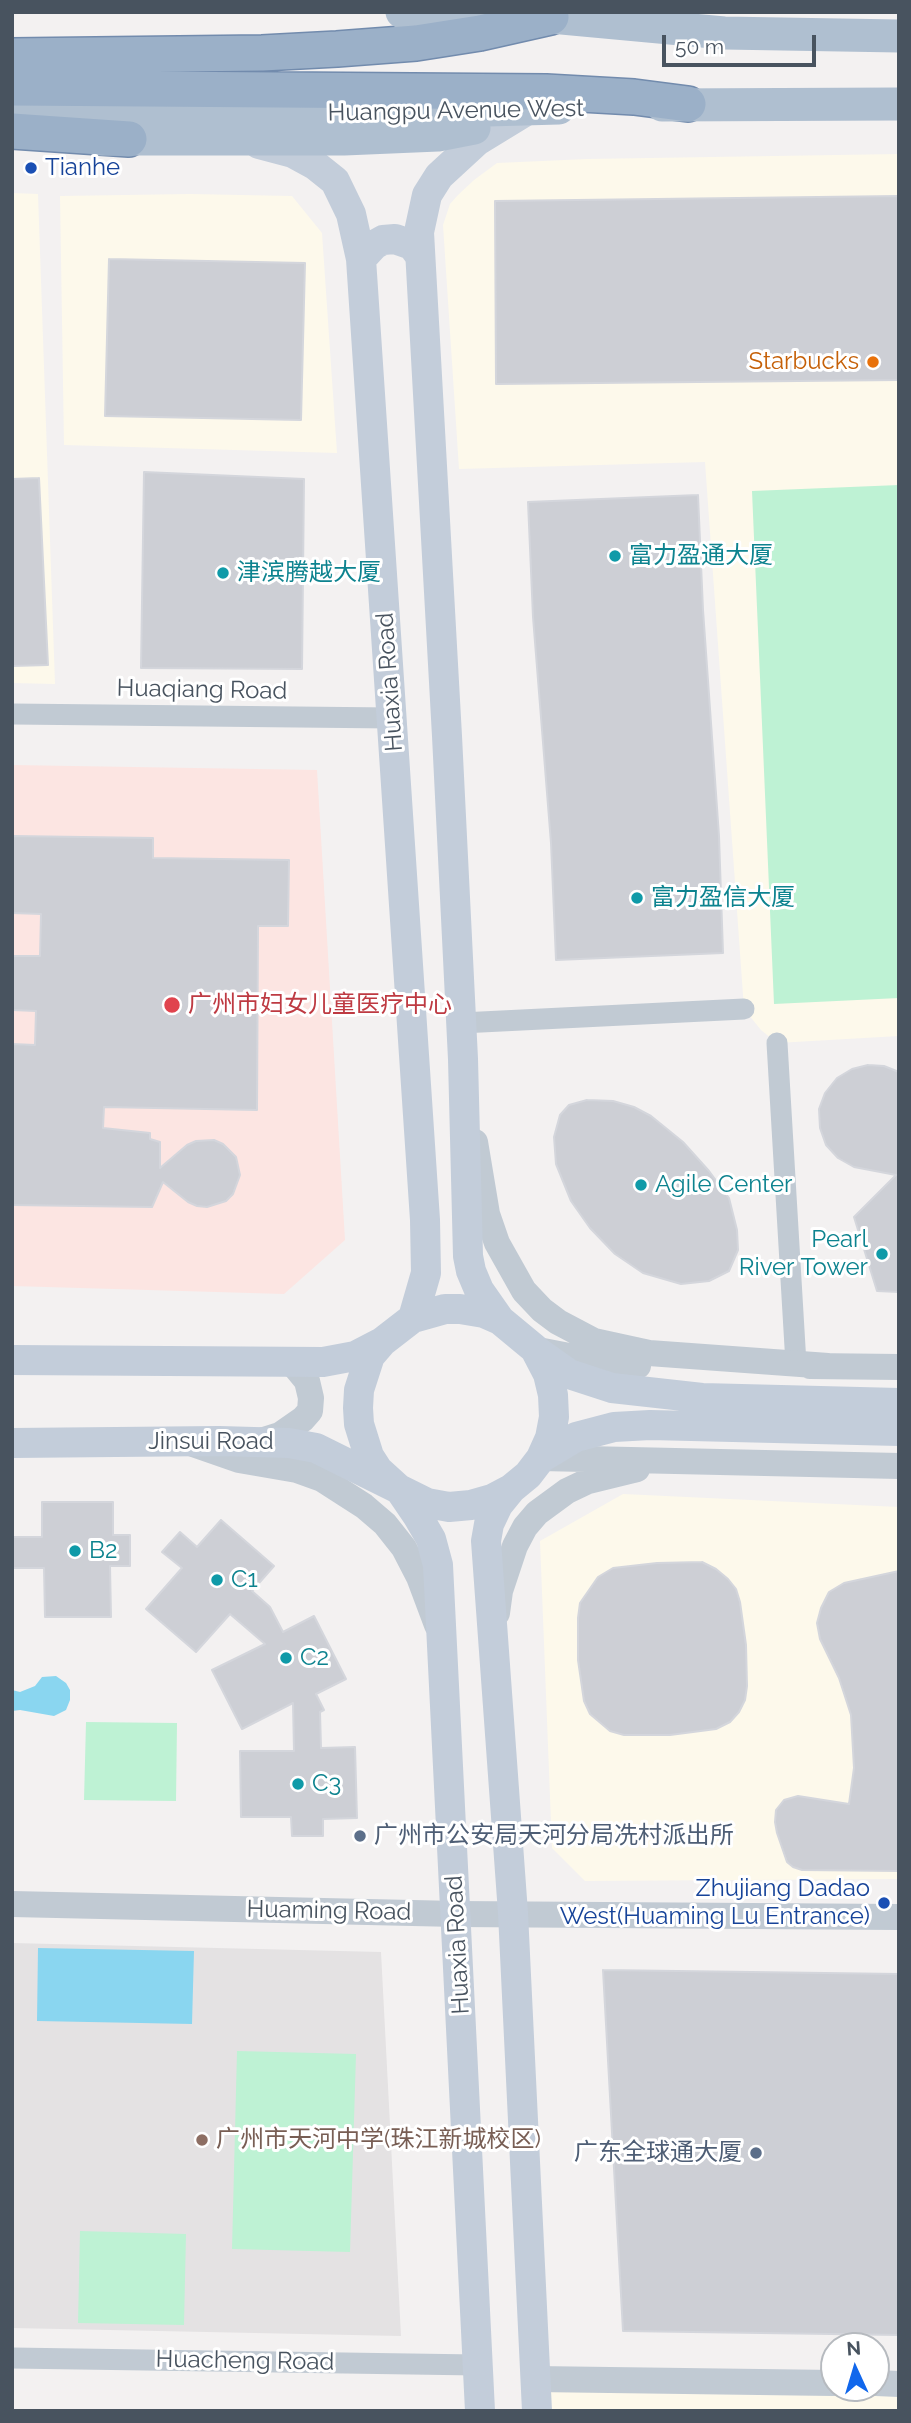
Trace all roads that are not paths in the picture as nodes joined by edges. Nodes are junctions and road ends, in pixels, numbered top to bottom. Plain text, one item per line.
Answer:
1 (402, 12) edge
2 (557, 14) edge
3 (899, 36) edge
4 (12, 56) edge
5 (12, 88) edge
6 (688, 104) junction
7 (899, 104) edge
8 (531, 108) junction
9 (12, 113) edge
10 (12, 131) edge
11 (129, 139) junction
12 (12, 142) edge
13 (420, 256) junction
14 (361, 259) junction
15 (12, 714) edge
16 (392, 718) junction
17 (744, 1009) dead end
18 (461, 1023) junction
19 (777, 1043) dead end
20 (463, 1059) junction
21 (465, 1210) junction
22 (425, 1211) junction
23 (413, 1318) junction
24 (500, 1320) junction
25 (382, 1342) junction
26 (535, 1349) junction
27 (12, 1360) edge
28 (293, 1364) junction
29 (796, 1364) junction
30 (828, 1366) junction
31 (899, 1367) edge
32 (899, 1404) edge
33 (899, 1431) edge
34 (185, 1441) junction
35 (261, 1441) junction
36 (12, 1443) edge
37 (541, 1458) junction
38 (695, 1461) junction
39 (899, 1466) edge
40 (511, 1489) junction
41 (400, 1490) junction
42 (492, 1639) junction
43 (444, 1646) junction
44 (12, 1904) edge
45 (457, 1913) junction
46 (513, 1913) junction
47 (899, 1917) edge
48 (12, 2358) edge
49 (477, 2365) junction
50 (535, 2379) junction
51 (820, 2383) edge
52 (480, 2411) edge
53 (537, 2411) edge

1 - 2 main road
2 - 3 main road
2 - 4 highway
5 - 6 highway
6 - 7 main road, Huangpu Avenue West
6 - 8 main road, Huangpu Avenue West
8 - 9 main road, Huangpu Avenue West
8 - 11 main road
8 - 13 main road, Huaxia Road
10 - 11 highway
11 - 12 main road
11 - 14 main road, Huaxia Road
13 - 14 main road
13 - 18 main road, Huaxia Road
14 - 16 main road, Huaxia Road
15 - 16 street, Huaqiang Road
16 - 22 main road, Huaxia Road
17 - 18 street
18 - 20 main road, Huaxia Road
19 - 29 street
20 - 21 main road, Huaxia Road
20 - 29 street
21 - 22 main road
21 - 24 main road, Huaxia Road
22 - 23 main road, Huaxia Road
23 - 24 main road, Huaxia Road
23 - 25 main road, Huaxia Road
24 - 26 main road, Huaxia Road
25 - 28 main road
25 - 41 main road, Huaxia Road
26 - 30 street
26 - 32 main road
26 - 37 main road, Huaxia Road
27 - 28 main road
28 - 35 street
29 - 30 street
30 - 31 street
33 - 37 main road
34 - 35 main road, Jinsui Road
34 - 36 main road, Jinsui Road
34 - 43 street
35 - 41 main road, Jinsui Road
37 - 38 street
37 - 40 main road, Huaxia Road
38 - 39 street
38 - 42 street
40 - 41 main road, Huaxia Road
40 - 42 main road, Huaxia Road
41 - 43 main road, Huaxia Road
42 - 46 main road, Huaxia Road
43 - 45 main road, Huaxia Road
44 - 45 street, Huaming Road
45 - 46 street, Huaming Road
45 - 49 main road, Huaxia Road
46 - 47 street, Huaming Road
46 - 50 main road, Huaxia Road
48 - 49 street, Huacheng Road
49 - 52 main road, Huaxia Road
50 - 51 street
50 - 53 main road, Huaxia Road

